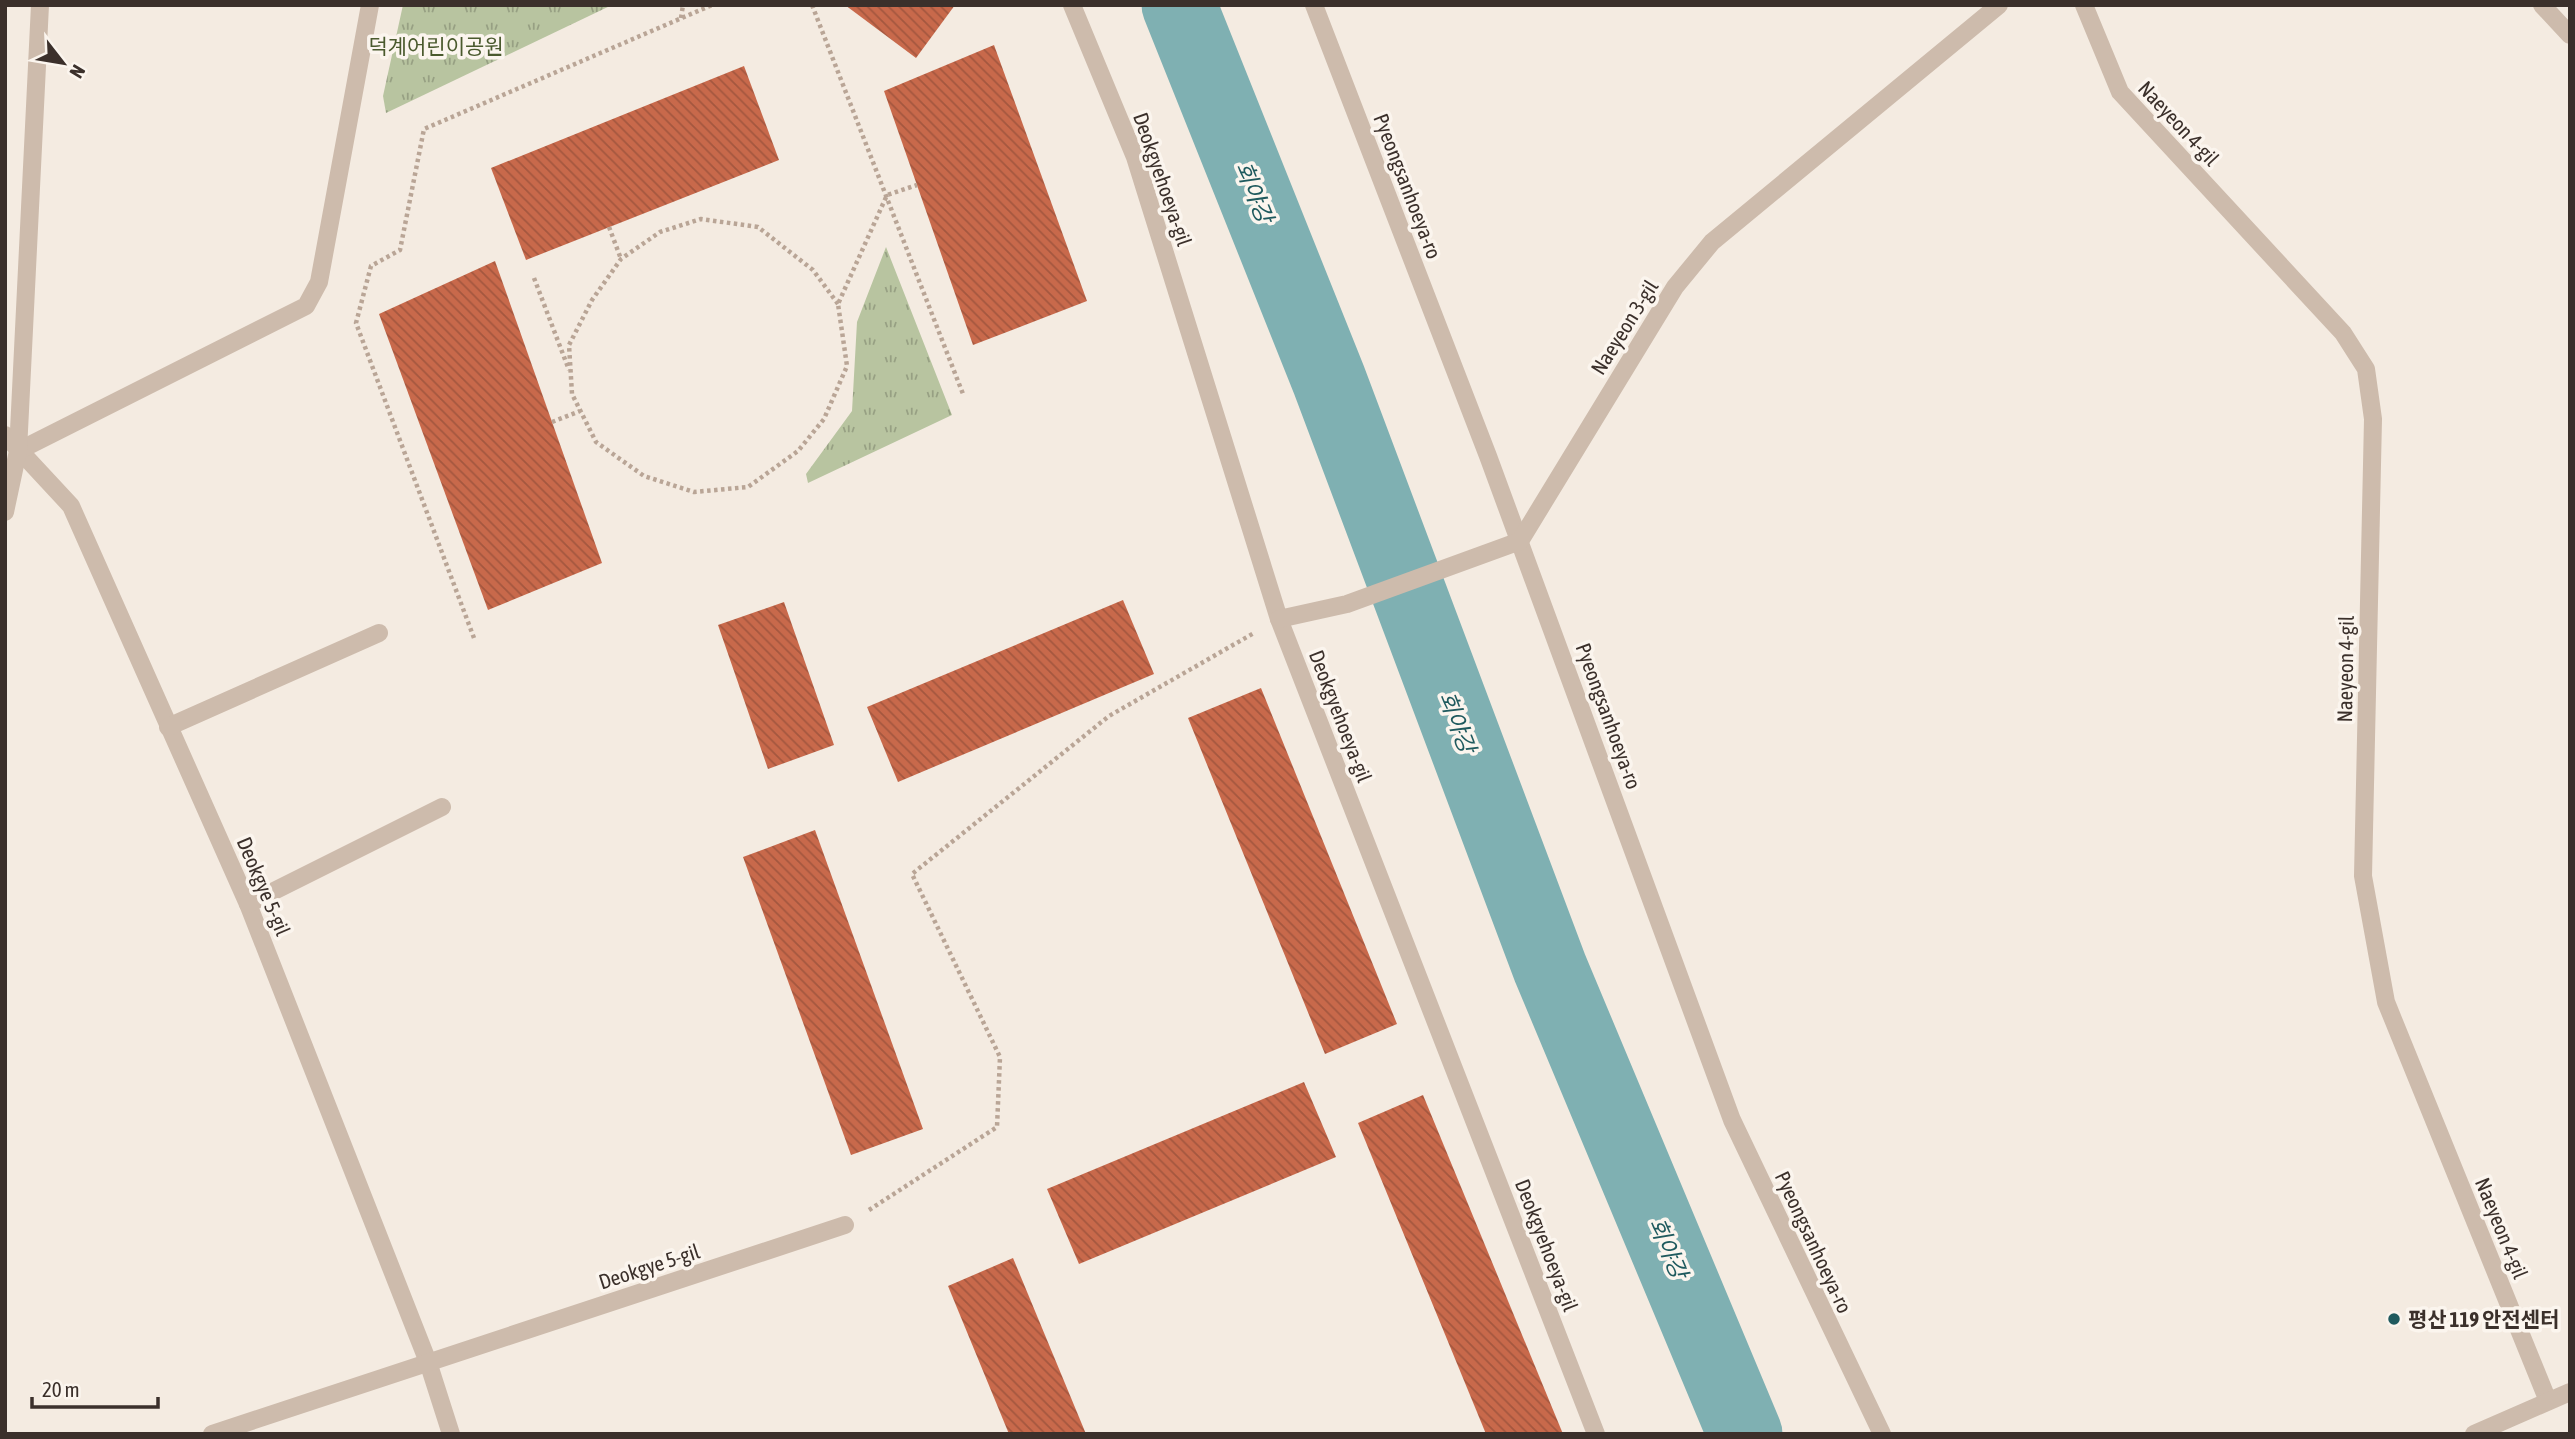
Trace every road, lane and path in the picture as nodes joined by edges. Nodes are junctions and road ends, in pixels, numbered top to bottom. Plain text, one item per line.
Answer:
1 (40, 5) edge
2 (370, 5) edge
3 (683, 5) edge
4 (712, 5) edge
5 (812, 5) edge
6 (1072, 5) edge
7 (1314, 5) edge
8 (2000, 5) edge
9 (2084, 5) edge
10 (2542, 5) edge
11 (681, 19) junction
12 (2570, 35) edge
13 (916, 185) dead end
14 (887, 195) junction
15 (609, 227) dead end
16 (621, 259) junction
17 (534, 278) dead end
18 (838, 304) junction
19 (571, 374) junction
20 (963, 394) dead end
21 (580, 411) junction
22 (552, 422) dead end
23 (5, 435) edge
24 (18, 451) junction
25 (5, 512) edge
26 (1520, 541) junction
27 (1279, 619) junction
28 (379, 633) dead end
29 (474, 638) dead end
30 (168, 727) junction
31 (442, 807) dead end
32 (248, 904) junction
33 (845, 1225) joint
34 (428, 1362) junction
35 (2570, 1392) edge
36 (2548, 1401) junction
37 (212, 1434) edge
38 (452, 1434) edge
39 (1596, 1434) edge
40 (1882, 1434) edge
41 (2474, 1434) edge

1 - 24 street
2 - 24 street
3 - 11 path
4 - 11 path
5 - 14 path
6 - 27 street, Deokgyehoeya-gil
7 - 26 street, Pyeongsanhoeya-ro
8 - 26 street, Naeyeon 3-gil
9 - 36 street, Naeyeon 4-gil
10 - 12 street
11 - 29 path
13 - 14 path
14 - 18 path
14 - 20 path
15 - 16 path
16 - 18 path
16 - 19 path
17 - 19 path
18 - 21 path
19 - 21 path
21 - 22 path
23 - 24 street, Deokgye 5-gil
24 - 25 street
24 - 30 street, Deokgye 5-gil
26 - 27 street
26 - 40 street, Pyeongsanhoeya-ro
27 - 33 path
27 - 39 street, Deokgyehoeya-gil
28 - 30 street
30 - 32 street, Deokgye 5-gil
31 - 32 street
32 - 34 street, Deokgye 5-gil
33 - 34 street, Deokgye 5-gil
34 - 37 street, Deokgye 5-gil
34 - 38 street
35 - 36 street
36 - 41 street

